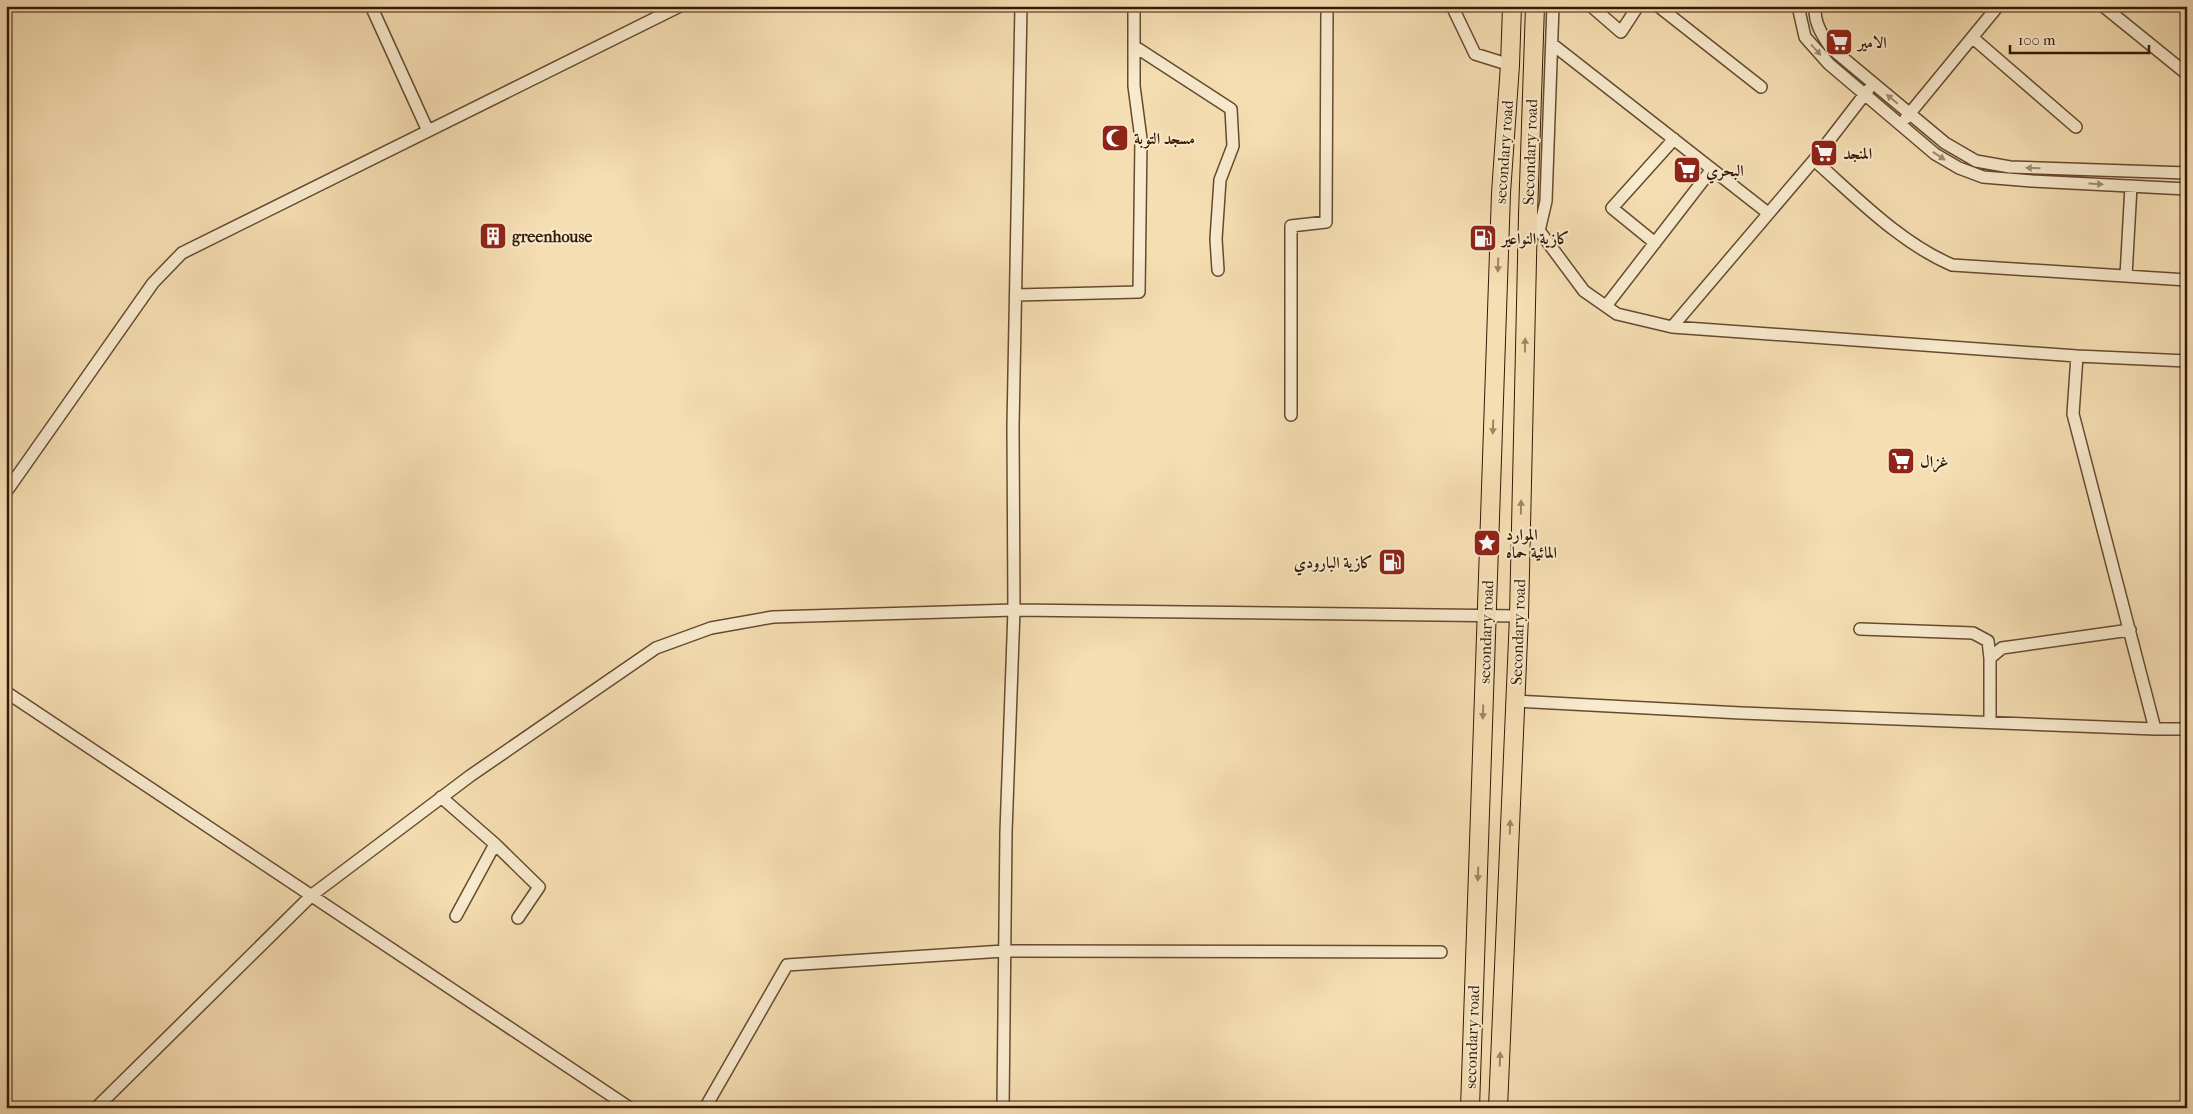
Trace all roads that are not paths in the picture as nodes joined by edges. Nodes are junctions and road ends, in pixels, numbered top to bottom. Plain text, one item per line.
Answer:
1 (371, 6) edge
2 (680, 6) edge
3 (1021, 6) edge
4 (1134, 6) edge
5 (1327, 6) edge
6 (1452, 6) edge
7 (1512, 6) edge
8 (1535, 6) edge
9 (1553, 6) edge
10 (1590, 6) edge
11 (1638, 6) edge
12 (1658, 6) edge
13 (1798, 6) edge
14 (1815, 6) edge
15 (1998, 6) edge
16 (2103, 6) edge
17 (1973, 38) junction
18 (1552, 44) junction
19 (1134, 46) junction
20 (1510, 64) junction
21 (2187, 74) edge
22 (1874, 84) junction
23 (1760, 87) dead end
24 (1865, 95) junction
25 (1910, 114) junction
26 (1900, 124) junction
27 (2076, 127) dead end
28 (428, 131) junction
29 (1674, 139) junction
30 (1814, 160) junction
31 (1712, 169) junction
32 (2187, 173) edge
33 (2131, 186) junction
34 (2187, 189) edge
35 (1768, 213) junction
36 (1528, 215) junction
37 (1539, 232) junction
38 (1655, 243) junction
39 (1218, 270) dead end
40 (2126, 276) junction
41 (2187, 280) edge
42 (1016, 295) junction
43 (1606, 306) junction
44 (1672, 327) junction
45 (2077, 356) junction
46 (2187, 361) edge
47 (1291, 415) dead end
48 (6, 492) edge
49 (1014, 610) junction
50 (1486, 615) junction
51 (1519, 616) junction
52 (1860, 629) dead end
53 (2130, 630) junction
54 (1990, 658) junction
55 (6, 692) edge
56 (1516, 701) junction
57 (1990, 722) junction
58 (2155, 729) junction
59 (2187, 729) edge
60 (441, 797) junction
61 (495, 844) junction
62 (312, 895) junction
63 (456, 916) dead end
64 (518, 918) dead end
65 (1004, 951) junction
66 (1440, 952) dead end
67 (96, 1108) edge
68 (630, 1108) edge
69 (706, 1108) edge
70 (1003, 1108) edge
71 (1470, 1108) edge
72 (1498, 1108) edge

1 - 28 street
2 - 28 street
3 - 42 street
4 - 19 street
5 - 47 street
6 - 20 street
7 - 20 main road, secondary road
8 - 36 main road, Secondary road
9 - 18 street
10 - 11 street
12 - 23 street
13 -> 24 street
14 - 22 street
15 - 17 street
16 - 21 street
17 - 25 street
17 - 27 street
18 - 29 street
18 - 37 street
19 - 39 street
19 - 42 street
20 -> 50 main road, secondary road
22 - 24 street
25 -> 22 street
24 - 26 street
24 - 30 street
25 - 26 street
32 -> 25 street
26 -> 33 street
28 - 48 street
29 - 31 street
29 - 38 street
30 - 35 street
30 - 40 street
31 - 35 street
31 - 38 street
33 - 34 street
33 - 40 street
35 - 44 street
36 - 37 street
51 -> 36 main road, Secondary road
37 - 43 street
38 - 43 street
40 - 41 street
42 - 49 street
43 - 44 street
44 - 45 street
45 - 46 street
45 - 53 street
49 - 50 street
49 - 60 street
49 - 65 street
50 - 51 street
50 -> 71 main road, secondary road
51 - 56 main road, Secondary road
52 - 54 street
53 - 54 street
53 - 58 street
54 - 57 street
55 - 62 street
56 - 57 street
72 -> 56 main road, Secondary road
57 - 58 street
58 - 59 street
60 - 61 street
60 - 62 street
61 - 63 street
61 - 64 street
62 - 67 street
62 - 68 street
65 - 66 street
65 - 69 street
65 - 70 street

